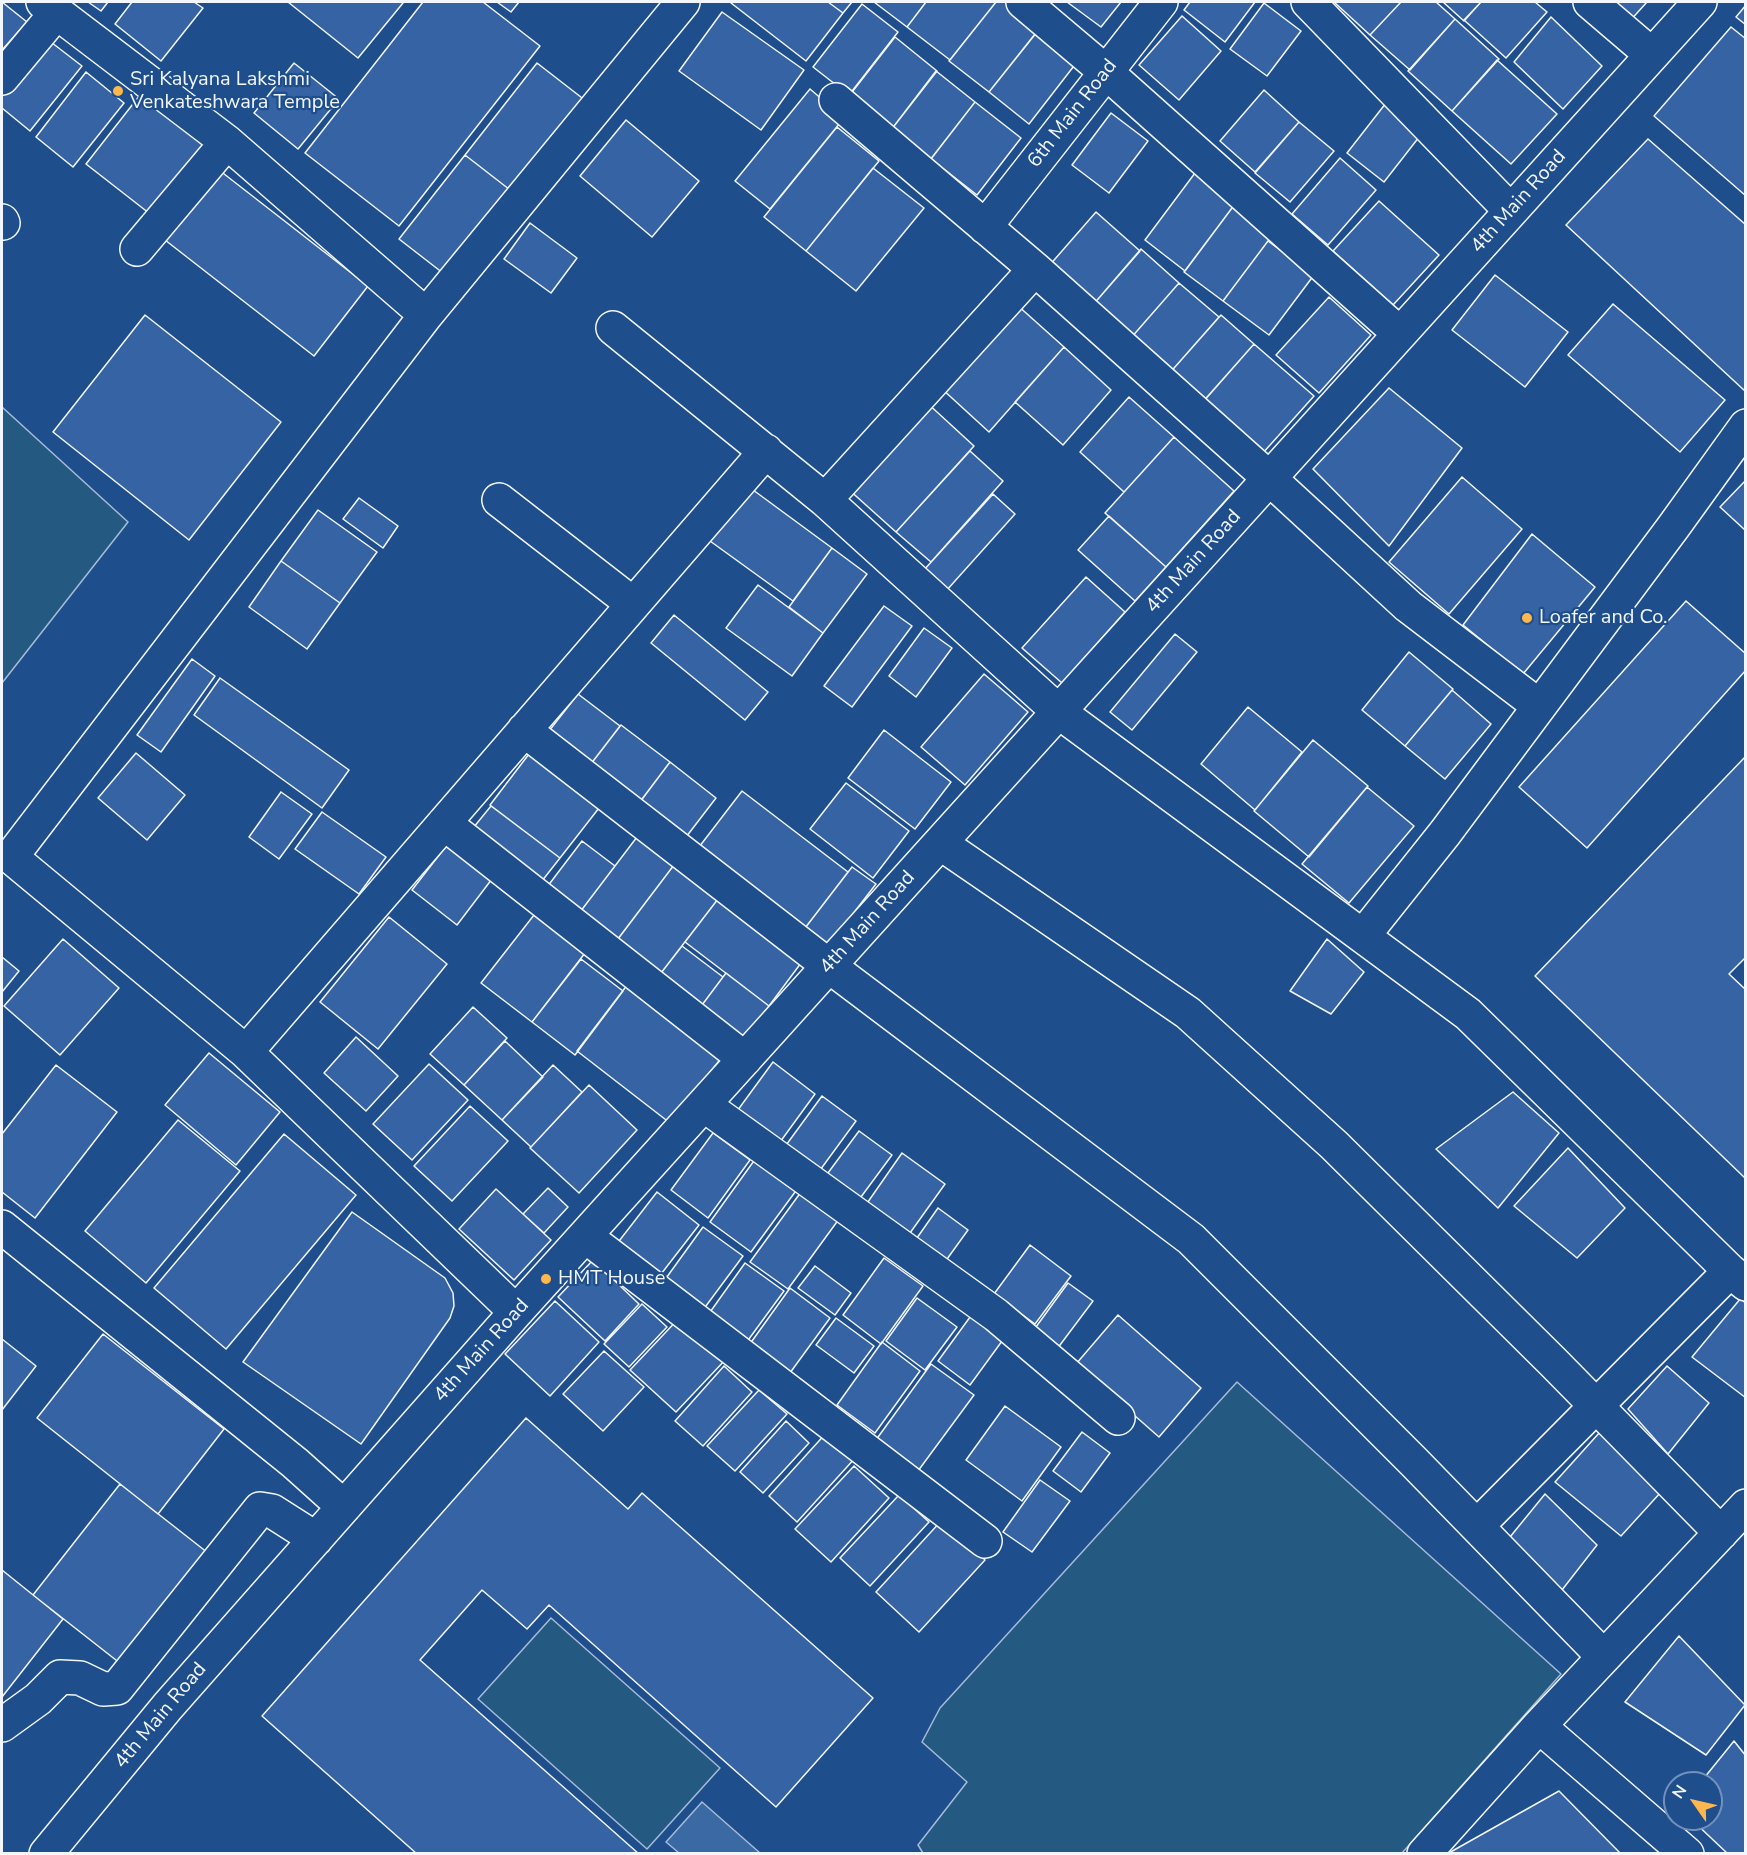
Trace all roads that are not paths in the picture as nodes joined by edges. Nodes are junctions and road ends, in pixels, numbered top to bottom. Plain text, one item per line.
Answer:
1 (683, 2) edge
2 (1023, 2) edge
3 (1161, 2) edge
4 (1308, 2) edge
5 (1590, 2) edge
6 (1700, 2) edge
7 (50, 7) edge
8 (1652, 55) junction
9 (1106, 72) junction
10 (2, 78) edge
11 (836, 100) dead end
12 (227, 142) junction
13 (1511, 211) junction
14 (985, 227) junction
15 (137, 249) dead end
16 (1035, 269) junction
17 (426, 315) junction
18 (613, 328) dead end
19 (1400, 334) junction
20 (1746, 426) edge
21 (766, 451) junction
22 (1269, 478) junction
23 (499, 500) dead end
24 (825, 500) junction
25 (633, 604) junction
26 (1539, 706) junction
27 (1059, 712) junction
28 (524, 730) junction
29 (444, 823) junction
30 (940, 843) junction
31 (6, 863) edge
32 (1362, 936) junction
33 (829, 966) junction
34 (246, 1052) junction
35 (745, 1059) junction
36 (704, 1105) junction
37 (2, 1227) edge
38 (585, 1236) junction
39 (1738, 1277) edge
40 (516, 1312) junction
41 (1595, 1405) junction
42 (1118, 1418) dead end
43 (1746, 1506) edge
44 (344, 1507) junction
45 (1477, 1526) junction
46 (1721, 1533) junction
47 (316, 1539) junction
48 (985, 1540) dead end
49 (1604, 1657) junction
50 (2, 1725) edge
51 (1539, 1726) junction
52 (46, 1854) edge
53 (1424, 1854) edge
54 (1687, 1854) edge

1 - 17 street
2 - 9 street
3 - 9 street, 6th Main Road
4 - 13 street
5 - 8 street
6 - 8 street, 4th Main Road
7 - 10 street
7 - 12 street
8 - 13 street, 4th Main Road
9 - 14 street, 6th Main Road
9 - 19 street
11 - 14 street
12 - 15 street
12 - 17 street
13 - 19 street, 4th Main Road
14 - 16 street
16 - 22 street
16 - 24 street
17 - 31 street
18 - 21 street
19 - 22 street, 4th Main Road
20 - 26 street
21 - 24 street
21 - 25 street
22 - 26 street
22 - 27 street, 4th Main Road
23 - 25 street
24 - 27 street
25 - 28 street
26 - 32 street
27 - 30 street, 4th Main Road
27 - 32 street
28 - 29 street
28 - 33 street
29 - 34 street
29 - 35 street
30 - 33 street, 4th Main Road
30 - 41 street
31 - 34 street
32 - 39 street
33 - 35 street, 4th Main Road
33 - 45 street
34 - 40 street
35 - 36 street, 4th Main Road
36 - 38 street, 4th Main Road
36 - 42 street
37 - 44 street
38 - 40 street, 4th Main Road
38 - 48 street
39 - 41 street
40 - 44 street, 4th Main Road
41 - 45 street
41 - 46 street
43 - 46 street
44 - 47 street, 4th Main Road
45 - 49 street
46 - 49 street
47 - 50 street
47 - 52 street, 4th Main Road
49 - 51 street
51 - 53 street
51 - 54 street

